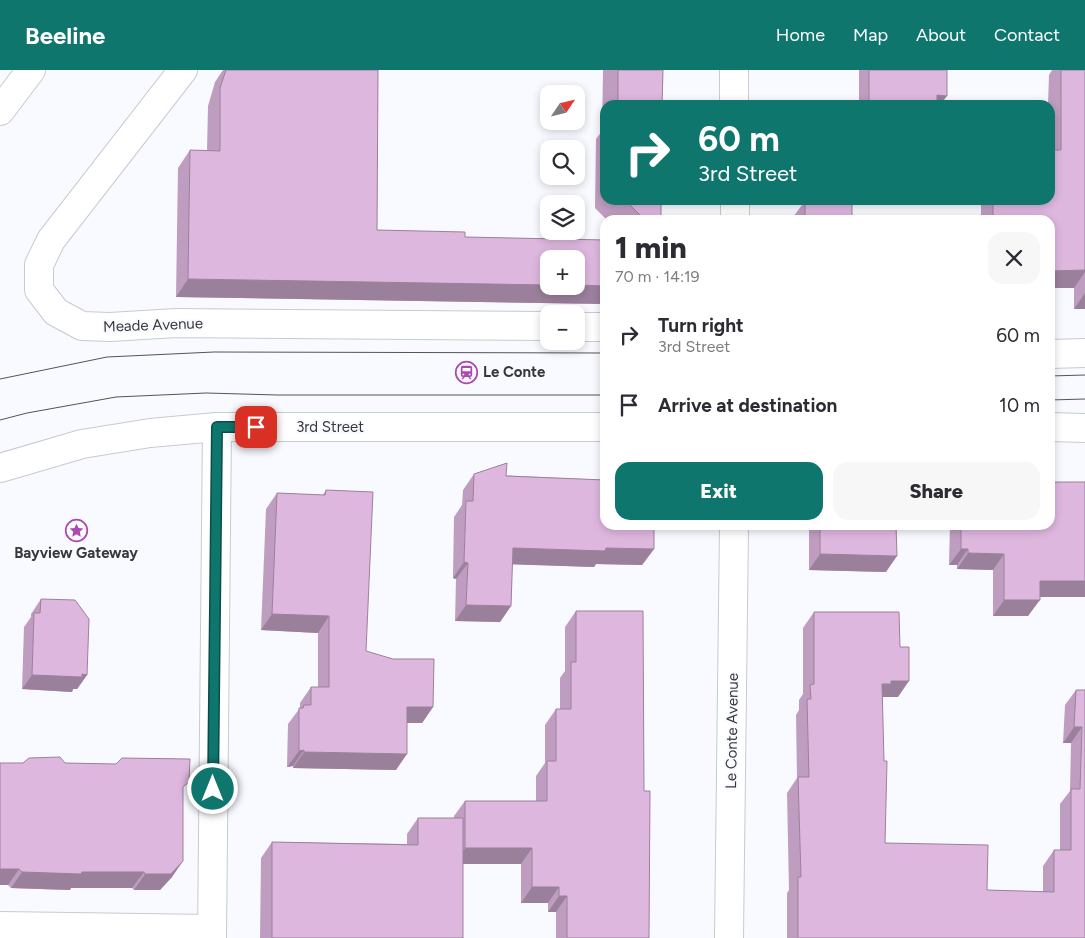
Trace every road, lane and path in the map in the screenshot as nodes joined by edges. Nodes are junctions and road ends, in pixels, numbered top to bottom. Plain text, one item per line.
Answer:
1 (31, 70) edge
2 (183, 70) edge
3 (734, 70) edge
4 (734, 100) edge
5 (0, 111) edge
6 (540, 326) edge
7 (585, 327) edge
8 (600, 327) edge
9 (1085, 353) edge
10 (1055, 354) edge
11 (217, 427) junction
12 (600, 427) edge
13 (1055, 427) edge
14 (1085, 428) edge
15 (0, 468) edge
16 (734, 530) edge
17 (0, 926) edge
18 (212, 934) edge
19 (730, 938) edge

1 - 5 main road
2 - 6 main road, Meade Avenue
3 - 4 main road
7 - 8 main road
9 - 10 main road
11 - 12 main road, 3rd Street
11 - 15 main road, 3rd Street
11 - 18 main road
13 - 14 main road
16 - 19 main road, Le Conte Avenue
17 - 18 main road

